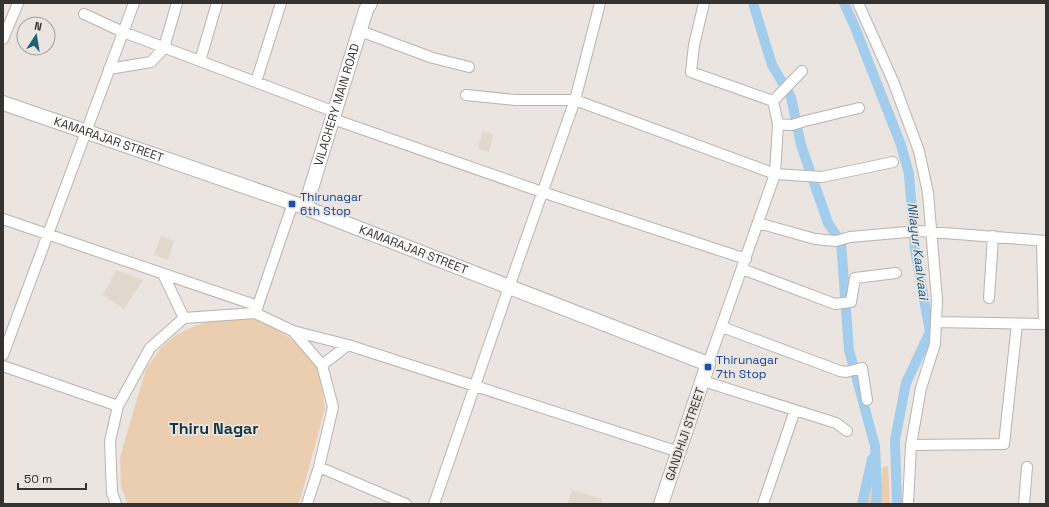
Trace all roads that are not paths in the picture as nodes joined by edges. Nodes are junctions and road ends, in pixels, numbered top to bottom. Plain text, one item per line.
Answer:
1 (18, 3) edge
2 (134, 3) edge
3 (177, 3) edge
4 (218, 3) edge
5 (281, 3) edge
6 (370, 3) edge
7 (600, 3) edge
8 (704, 3) edge
9 (858, 3) edge
10 (84, 14) dead end
11 (360, 31) junction
12 (123, 32) junction
13 (3, 39) edge
14 (164, 48) junction
15 (200, 61) junction
16 (469, 68) dead end
17 (109, 69) junction
18 (802, 71) dead end
19 (256, 82) junction
20 (466, 95) dead end
21 (575, 100) junction
22 (773, 101) junction
23 (3, 103) edge
24 (859, 108) dead end
25 (334, 115) junction
26 (778, 124) junction
27 (86, 132) junction
28 (893, 162) dead end
29 (775, 174) junction
30 (542, 192) junction
31 (299, 205) junction
32 (3, 219) edge
33 (758, 223) junction
34 (932, 231) junction
35 (48, 235) junction
36 (993, 236) junction
37 (1044, 241) edge
38 (744, 264) junction
39 (896, 273) dead end
40 (163, 274) junction
41 (509, 287) junction
42 (988, 298) dead end
43 (257, 310) junction
44 (184, 318) junction
45 (936, 322) junction
46 (1017, 324) junction
47 (722, 328) junction
48 (293, 331) junction
49 (348, 345) junction
50 (3, 355) edge
51 (708, 364) junction
52 (322, 365) junction
53 (3, 366) edge
54 (703, 381) junction
55 (475, 385) junction
56 (867, 400) dead end
57 (118, 406) junction
58 (795, 410) junction
59 (847, 431) dead end
60 (911, 445) junction
61 (679, 452) junction
62 (319, 467) junction
63 (1027, 467) dead end
64 (116, 504) edge
65 (307, 504) edge
66 (406, 504) edge
67 (434, 504) edge
68 (661, 504) edge
69 (763, 504) edge
70 (908, 504) edge
71 (1024, 504) edge

1 - 13 street
2 - 12 street
3 - 14 street
4 - 15 street
5 - 19 street
6 - 11 main road, VILACHERY MAIN ROAD
7 - 21 street
8 - 22 street
9 - 34 street
10 - 12 street
11 - 16 street
11 - 25 main road, VILACHERY MAIN ROAD
12 - 14 street
12 - 17 street
14 - 15 street
14 - 17 street
15 - 19 street
17 - 27 street
18 - 22 street
19 - 25 street
20 - 21 street
21 - 29 street
21 - 30 street
22 - 26 street
23 - 27 main road, KAMARAJAR STREET
24 - 26 street
25 - 30 street
25 - 31 main road, VILACHERY MAIN ROAD
26 - 29 street
27 - 31 main road, KAMARAJAR STREET
27 - 35 street
28 - 29 street
29 - 33 street
30 - 38 street
30 - 41 street
31 - 41 main road, KAMARAJAR STREET
31 - 43 street
32 - 35 street
33 - 34 street
33 - 38 street
34 - 36 street
34 - 45 street
35 - 40 street
35 - 50 street
36 - 37 street
36 - 42 street
37 - 46 street
38 - 39 street
38 - 47 street
40 - 43 street
40 - 44 street
41 - 51 main road, KAMARAJAR STREET
41 - 55 street
43 - 44 street
43 - 48 street
44 - 57 street
45 - 46 street
45 - 60 street
46 - 60 street
47 - 51 street
47 - 56 street
48 - 49 street
48 - 52 street
49 - 52 street
49 - 55 street
51 - 54 main road, GANDHIJI STREET
52 - 62 street
53 - 57 street
54 - 58 street
54 - 61 main road, GANDHIJI STREET
55 - 61 street
55 - 67 street
57 - 64 street
58 - 59 street
58 - 69 street
60 - 70 street
61 - 68 main road, GANDHIJI STREET
62 - 65 street
62 - 66 street
63 - 71 street

